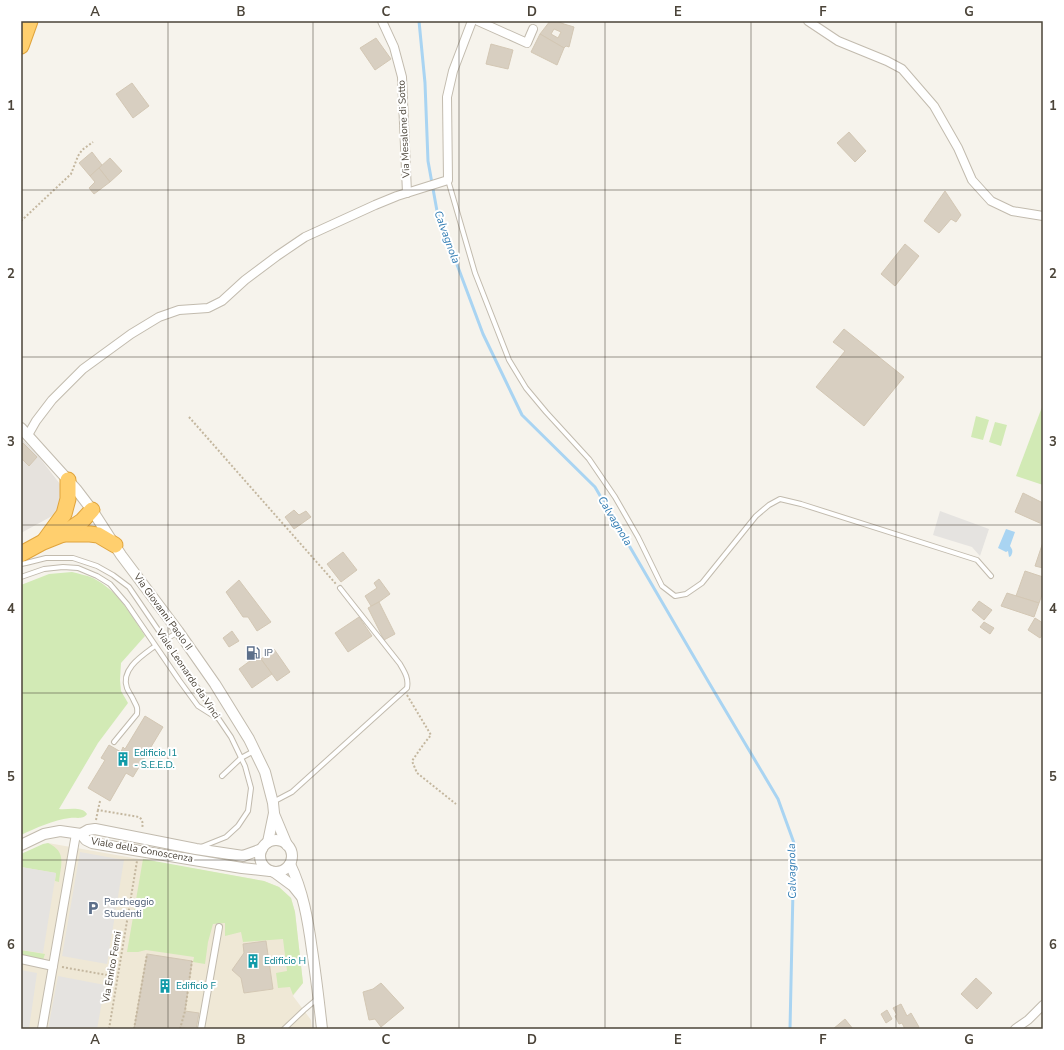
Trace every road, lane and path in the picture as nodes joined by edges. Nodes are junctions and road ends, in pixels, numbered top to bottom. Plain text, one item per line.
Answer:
1 (30, 21) edge
2 (382, 21) edge
3 (472, 21) edge
4 (478, 21) edge
5 (808, 21) edge
6 (533, 29) dead end
7 (21, 46) edge
8 (93, 142) dead end
9 (445, 181) junction
10 (409, 193) junction
11 (1043, 216) edge
12 (21, 221) edge
13 (189, 417) dead end
14 (24, 432) edge
15 (68, 480) junction
16 (92, 510) junction
17 (60, 529) junction
18 (115, 545) junction
19 (21, 554) edge
20 (21, 564) edge
21 (991, 576) dead end
22 (21, 577) edge
23 (340, 588) joint
24 (178, 631) junction
25 (165, 640) junction
26 (155, 646) junction
27 (405, 691) junction
28 (218, 719) junction
29 (114, 742) dead end
30 (254, 750) junction
31 (241, 758) junction
32 (222, 776) dead end
33 (456, 804) dead end
34 (273, 808) junction
35 (79, 834) junction
36 (21, 845) edge
37 (287, 845) junction
38 (265, 846) junction
39 (196, 849) junction
40 (137, 861) dead end
41 (290, 864) junction
42 (272, 872) junction
43 (302, 896) junction
44 (220, 927) dead end
45 (148, 954) dead end
46 (21, 959) edge
47 (192, 961) dead end
48 (53, 966) junction
49 (118, 977) junction
50 (319, 998) junction
51 (1043, 1005) edge
52 (42, 1029) edge
53 (109, 1029) edge
54 (134, 1029) edge
55 (180, 1029) edge
56 (201, 1029) edge
57 (284, 1029) edge
58 (322, 1029) edge
59 (1015, 1029) edge

1 - 7 highway
2 - 10 street, Via Mesalone di Sotto
3 - 9 street
4 - 6 street
5 - 11 street
8 - 12 path
9 - 10 street
9 - 21 lane
10 - 14 street
13 - 23 path
14 - 15 street, Via Giovanni Paolo II
15 - 16 street, Via Giovanni Paolo II
15 - 17 highway
16 - 17 highway
16 - 18 street, Via Giovanni Paolo II
17 - 18 highway
17 - 19 highway
18 - 24 street, Via Giovanni Paolo II
20 - 25 lane, Viale Leonardo da Vinci
22 - 26 lane
23 - 27 lane
24 - 25 lane
24 - 30 street, Via Giovanni Paolo II
25 - 28 lane, Viale Leonardo da Vinci
26 - 28 lane
26 - 29 lane
27 - 33 path
27 - 34 lane
28 - 31 lane, Viale Leonardo da Vinci
30 - 31 lane
30 - 34 street, Via Giovanni Paolo II
31 - 32 lane
31 - 39 lane, Viale Leonardo da Vinci
34 - 37 street, Via Giovanni Paolo II
34 - 38 street, Via Giovanni Paolo II
35 - 36 street
35 - 39 street, Viale della Conoscenza
35 - 42 street, Viale della Conoscenza
35 - 48 street
37 - 38 street
37 - 41 street
38 - 39 street, Viale della Conoscenza
38 - 42 street
40 - 49 path, Via Enrico Fermi
41 - 42 street
41 - 43 street
42 - 43 street
43 - 50 street
44 - 56 street
45 - 54 path
46 - 48 street
47 - 55 path
48 - 49 path
48 - 52 street
49 - 53 path, Via Enrico Fermi
50 - 57 lane
50 - 58 street
51 - 59 street

